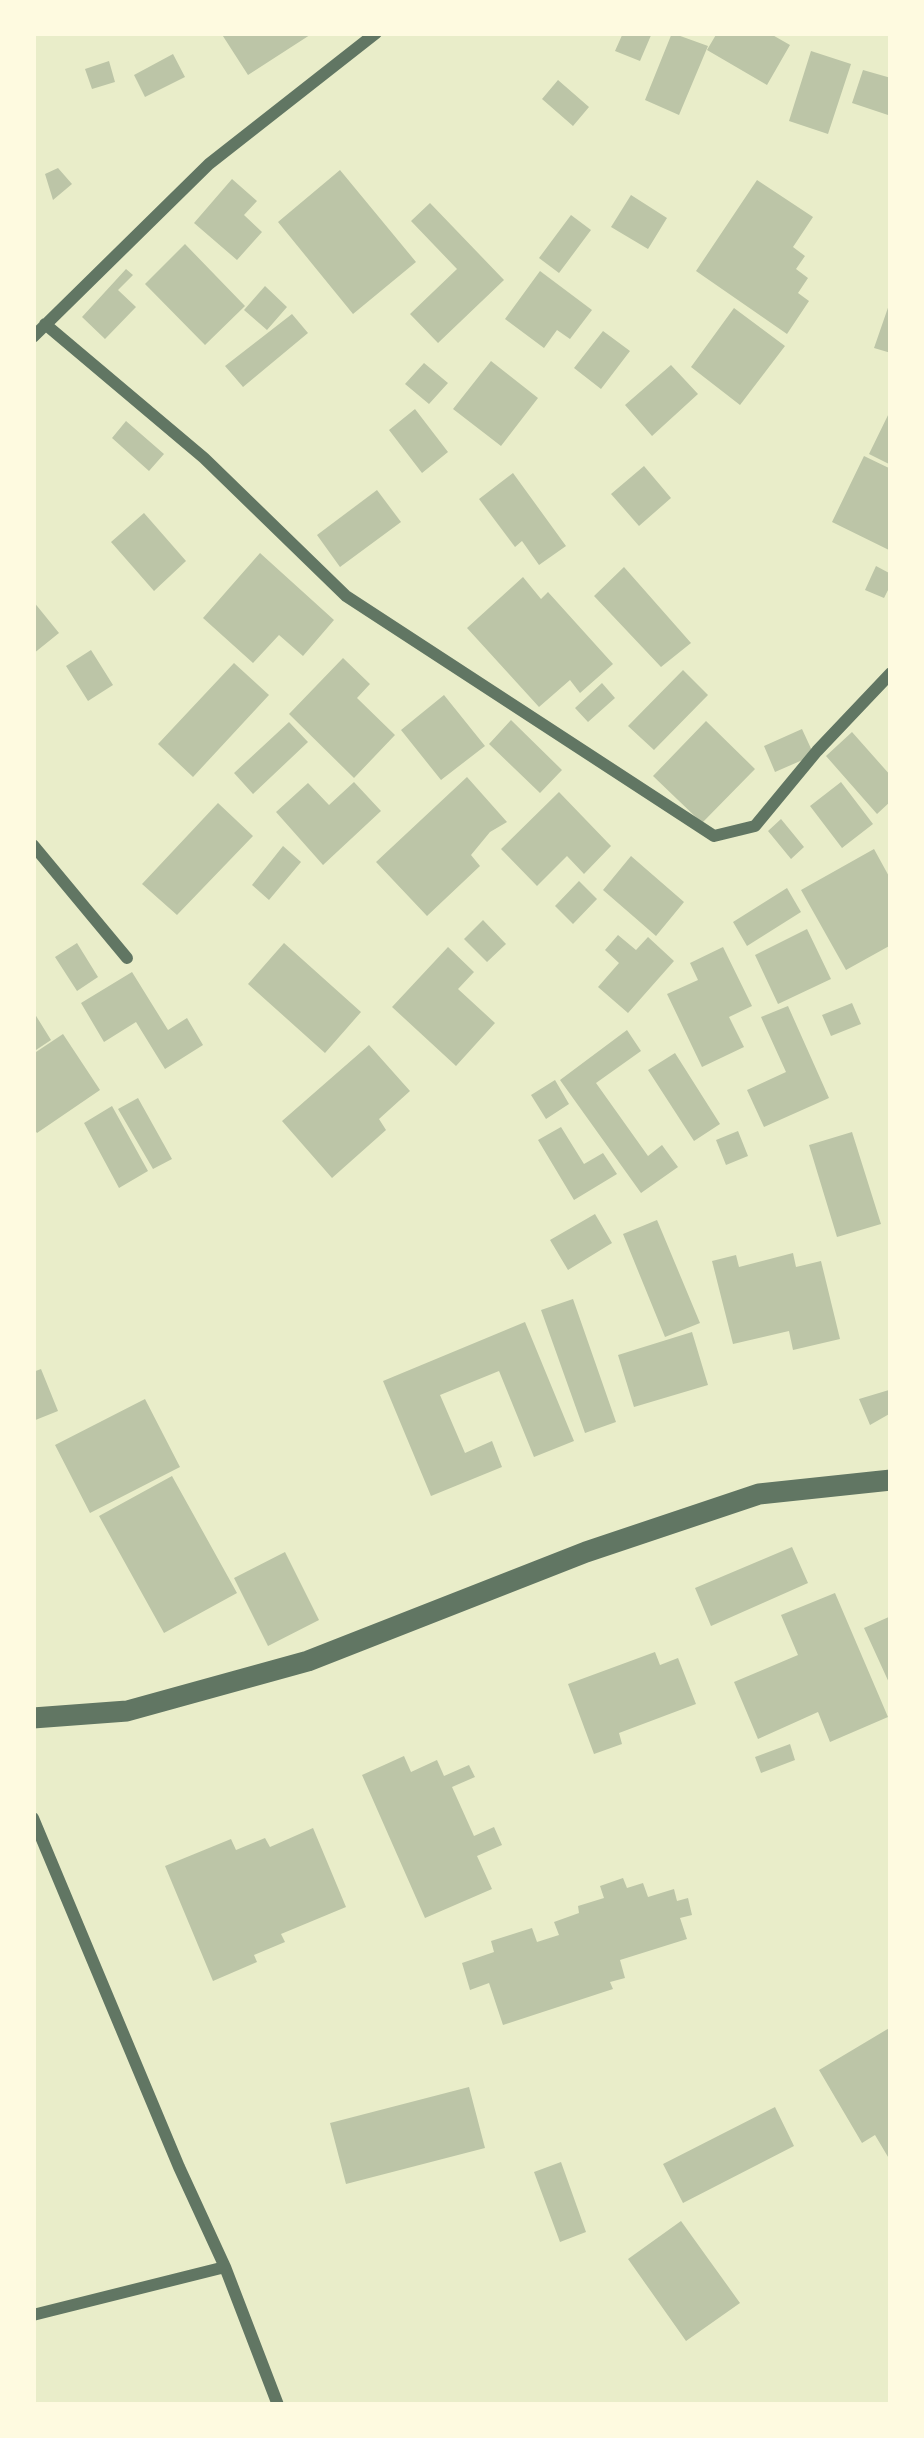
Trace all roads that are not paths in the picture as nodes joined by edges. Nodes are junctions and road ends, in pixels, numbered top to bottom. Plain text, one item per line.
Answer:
1 (376, 33) edge
2 (45, 325) junction
3 (33, 337) edge
4 (891, 673) edge
5 (33, 845) edge
6 (127, 958) dead end
7 (891, 1480) edge
8 (33, 1718) edge
9 (33, 1818) edge
10 (225, 2267) junction
11 (33, 2315) edge
12 (278, 2405) edge

1 - 2 street
2 - 3 street
2 - 4 street
5 - 6 street
7 - 8 street
9 - 10 street
10 - 11 street
10 - 12 street

